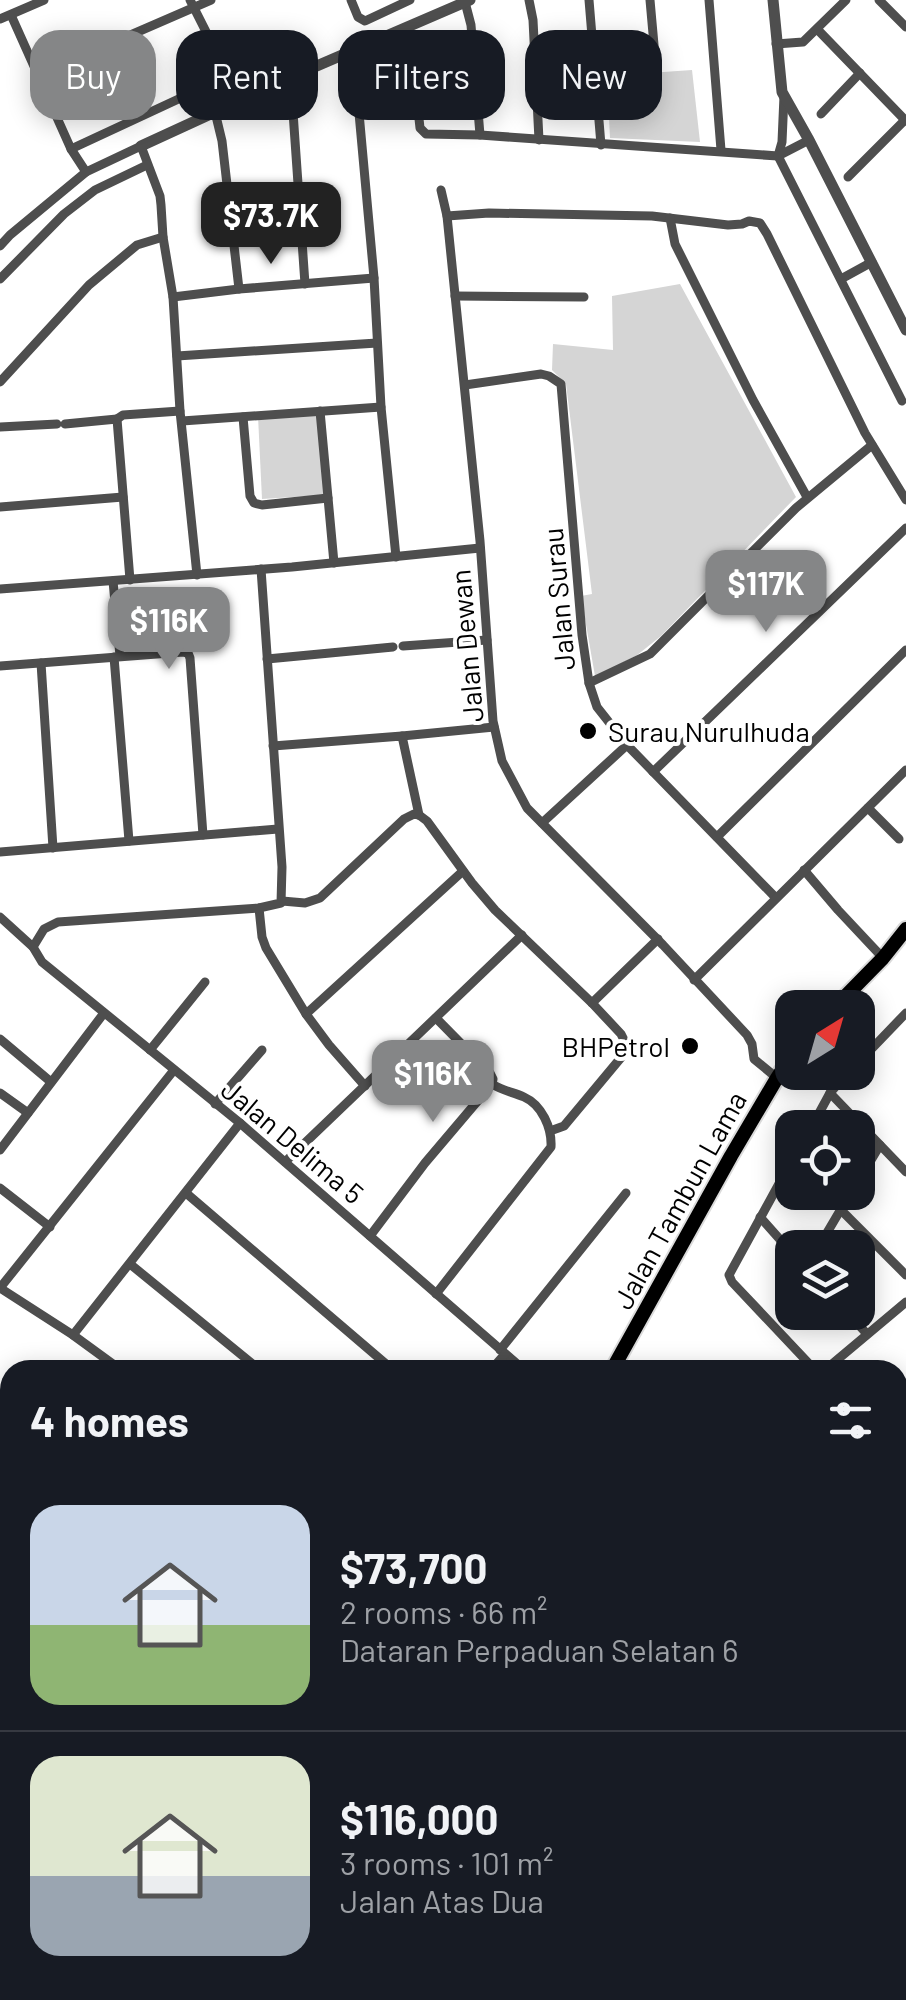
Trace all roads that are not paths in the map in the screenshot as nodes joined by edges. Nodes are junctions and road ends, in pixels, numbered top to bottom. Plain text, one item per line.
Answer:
1 (44, 0) edge
2 (212, 0) edge
3 (351, 0) edge
4 (410, 0) edge
5 (529, 0) edge
6 (589, 0) edge
7 (650, 0) edge
8 (710, 0) edge
9 (773, 0) edge
10 (846, 0) edge
11 (879, 0) edge
12 (468, 1) edge
13 (192, 4) edge
14 (441, 6) edge
15 (11, 15) junction
16 (0, 19) edge
17 (409, 26) junction
18 (906, 26) edge
19 (817, 29) junction
20 (136, 30) edge
21 (205, 30) edge
22 (400, 30) edge
23 (653, 30) edge
24 (776, 44) junction
25 (30, 61) edge
26 (860, 73) junction
27 (784, 96) junction
28 (176, 100) edge
29 (821, 114) dead end
30 (56, 120) edge
31 (198, 120) edge
32 (218, 120) edge
33 (294, 120) edge
34 (360, 120) edge
35 (906, 120) edge
36 (480, 135) junction
37 (538, 140) junction
38 (810, 140) junction
39 (601, 145) junction
40 (141, 146) junction
41 (70, 149) junction
42 (721, 150) junction
43 (778, 156) junction
44 (146, 165) junction
45 (86, 172) junction
46 (848, 177) dead end
47 (441, 190) dead end
48 (447, 216) junction
49 (670, 218) junction
50 (0, 227) edge
51 (10, 235) junction
52 (163, 237) junction
53 (0, 246) edge
54 (872, 262) junction
55 (374, 278) junction
56 (0, 279) edge
57 (840, 279) junction
58 (305, 284) junction
59 (239, 289) junction
60 (455, 296) junction
61 (173, 297) junction
62 (584, 297) dead end
63 (906, 330) edge
64 (376, 343) junction
65 (177, 356) junction
66 (0, 363) edge
67 (10, 371) junction
68 (0, 382) edge
69 (465, 385) junction
70 (902, 400) dead end
71 (380, 406) junction
72 (320, 411) junction
73 (181, 416) junction
74 (244, 417) junction
75 (117, 419) junction
76 (0, 427) edge
77 (872, 445) junction
78 (124, 497) junction
79 (808, 497) junction
80 (328, 498) junction
81 (906, 500) edge
82 (0, 507) edge
83 (906, 528) edge
84 (480, 548) junction
85 (396, 557) junction
86 (334, 563) junction
87 (261, 570) junction
88 (198, 575) junction
89 (130, 580) junction
90 (114, 581) junction
91 (0, 588) edge
92 (487, 640) junction
93 (906, 650) edge
94 (117, 657) junction
95 (267, 659) junction
96 (41, 663) junction
97 (0, 666) edge
98 (588, 684) junction
99 (494, 726) junction
100 (402, 736) junction
101 (627, 745) junction
102 (273, 746) junction
103 (906, 770) edge
104 (652, 772) junction
105 (868, 808) junction
106 (419, 815) junction
107 (542, 823) junction
108 (278, 829) junction
109 (204, 835) junction
110 (717, 837) junction
111 (899, 840) dead end
112 (129, 841) junction
113 (53, 848) junction
114 (0, 852) edge
115 (463, 870) junction
116 (804, 870) junction
117 (776, 898) junction
118 (282, 901) junction
119 (259, 908) junction
120 (0, 917) edge
121 (906, 929) edge
122 (522, 935) junction
123 (658, 940) junction
124 (33, 947) junction
125 (884, 958) junction
126 (694, 980) junction
127 (205, 982) dead end
128 (852, 990) edge
129 (592, 1003) junction
130 (104, 1013) junction
131 (306, 1014) junction
132 (906, 1014) edge
133 (436, 1018) junction
134 (0, 1039) edge
135 (875, 1046) edge
136 (150, 1050) junction
137 (262, 1050) dead end
138 (174, 1070) junction
139 (775, 1076) edge
140 (52, 1082) junction
141 (775, 1082) edge
142 (492, 1084) junction
143 (365, 1086) junction
144 (833, 1090) edge
145 (0, 1093) edge
146 (830, 1093) junction
147 (215, 1104) junction
148 (820, 1110) edge
149 (28, 1113) junction
150 (240, 1124) junction
151 (550, 1132) junction
152 (880, 1145) junction
153 (0, 1150) edge
154 (875, 1153) edge
155 (285, 1162) junction
156 (906, 1172) edge
157 (0, 1188) edge
158 (775, 1190) edge
159 (626, 1193) dead end
160 (186, 1194) junction
161 (841, 1210) joint
162 (760, 1217) junction
163 (50, 1226) junction
164 (829, 1230) edge
165 (775, 1234) edge
166 (370, 1236) junction
167 (130, 1264) junction
168 (906, 1275) edge
169 (0, 1288) edge
170 (436, 1294) junction
171 (906, 1302) edge
172 (863, 1330) edge
173 (867, 1334) junction
174 (73, 1335) junction
175 (502, 1352) junction
176 (107, 1360) edge
177 (248, 1360) edge
178 (381, 1360) edge
179 (497, 1360) edge
180 (512, 1360) edge
181 (618, 1360) edge
182 (806, 1360) edge
183 (837, 1360) edge

1 - 15 street
2 - 13 street
3 - 4 street
5 - 37 street
6 - 39 street
7 - 23 street
8 - 42 street
9 - 24 street
10 - 19 street
11 - 18 street
12 - 14 street
12 - 36 street
13 - 20 street
13 - 21 street
14 - 17 street
15 - 16 street
15 - 25 street
17 - 22 street
17 - 36 street
19 - 24 street
19 - 26 street
24 - 27 street
26 - 29 street
26 - 35 street
27 - 38 street
27 - 43 street
28 - 41 street
30 - 41 street
31 - 40 street
32 - 59 street
33 - 58 street
34 - 55 street
35 - 46 street
36 - 37 street
37 - 39 street
38 - 43 street
38 - 54 street
39 - 42 street
40 - 44 street
40 - 45 street
41 - 45 street
42 - 43 street
43 - 57 street
44 - 52 street
44 - 56 street
45 - 51 street
47 - 48 street, Jalan Dewan
48 - 49 street
48 - 60 street, Jalan Dewan
49 - 77 street
49 - 79 street
50 - 51 street
51 - 53 street
52 - 61 street
52 - 67 street
54 - 57 street
54 - 63 street
55 - 58 street
55 - 64 street
57 - 70 street
58 - 59 street
59 - 61 street
60 - 62 street
60 - 69 street, Jalan Dewan
61 - 65 street
64 - 65 street
64 - 71 street
65 - 73 street
66 - 67 street
67 - 68 street
69 - 84 street, Jalan Dewan
69 - 98 street, Jalan Surau
71 - 72 street
71 - 85 street
72 - 74 street
72 - 80 street
73 - 74 street
73 - 75 street
73 - 88 street
74 - 80 street
75 - 76 street
75 - 78 street
77 - 79 street
77 - 81 street
78 - 82 street
78 - 89 street
79 - 98 street
80 - 86 street
83 - 104 street
84 - 85 street
84 - 92 street, Jalan Dewan
85 - 86 street
86 - 87 street
87 - 88 street
87 - 95 street
88 - 89 street
89 - 90 street
90 - 91 street
90 - 94 street
92 - 95 street
92 - 99 street, Jalan Dewan
93 - 110 street
94 - 96 street
94 - 109 street
94 - 112 street
95 - 102 street
96 - 97 street
96 - 113 street
98 - 101 street, Jalan Surau
99 - 100 street
99 - 107 street, Jalan Dewan
100 - 102 street
100 - 106 street
101 - 104 street, Jalan Surau
101 - 107 street
102 - 108 street
103 - 105 street
104 - 110 street, Jalan Surau
105 - 111 street
105 - 116 street
106 - 115 street
106 - 118 street
107 - 123 street, Jalan Dewan
108 - 109 street
108 - 118 street
109 - 112 street
110 - 117 street, Jalan Surau
112 - 113 street
113 - 114 street
115 - 122 street
115 - 131 street
116 - 117 street
116 - 125 street
117 - 126 street
118 - 119 street
119 - 124 street
119 - 131 street
120 - 124 street, Jalan Delima 5
121 - 125 main road
122 - 129 street
122 - 133 street
123 - 126 street, Jalan Dewan
123 - 129 street
124 - 130 street, Jalan Delima 5
125 - 128 main road
126 - 139 street, Jalan Dewan
127 - 136 street
129 - 151 street
130 - 136 street, Jalan Delima 5
130 - 140 street
131 - 143 street
132 - 135 street
133 - 142 street
133 - 143 street
134 - 140 street
136 - 138 street, Jalan Delima 5
137 - 147 street
138 - 147 street, Jalan Delima 5
138 - 163 street
140 - 149 street
141 - 181 main road, Jalan Tambun Lama
142 - 151 street
142 - 166 street
143 - 155 street
144 - 146 street
145 - 149 street
146 - 148 street
146 - 152 street
147 - 150 street, Jalan Delima 5
149 - 153 street
150 - 155 street, Jalan Delima 5
150 - 160 street
151 - 170 street
152 - 154 street
152 - 156 street
155 - 166 street, Jalan Delima 5
157 - 163 street
158 - 162 street
159 - 175 street
160 - 167 street
160 - 178 street
161 - 164 street
161 - 168 street
162 - 165 street
162 - 182 street
163 - 169 street
166 - 170 street, Jalan Delima 5
167 - 174 street
167 - 177 street
169 - 174 street
170 - 175 street, Jalan Delima 5
171 - 173 street
172 - 173 street
173 - 183 street
174 - 176 street
175 - 179 street
175 - 180 street, Jalan Delima 5

